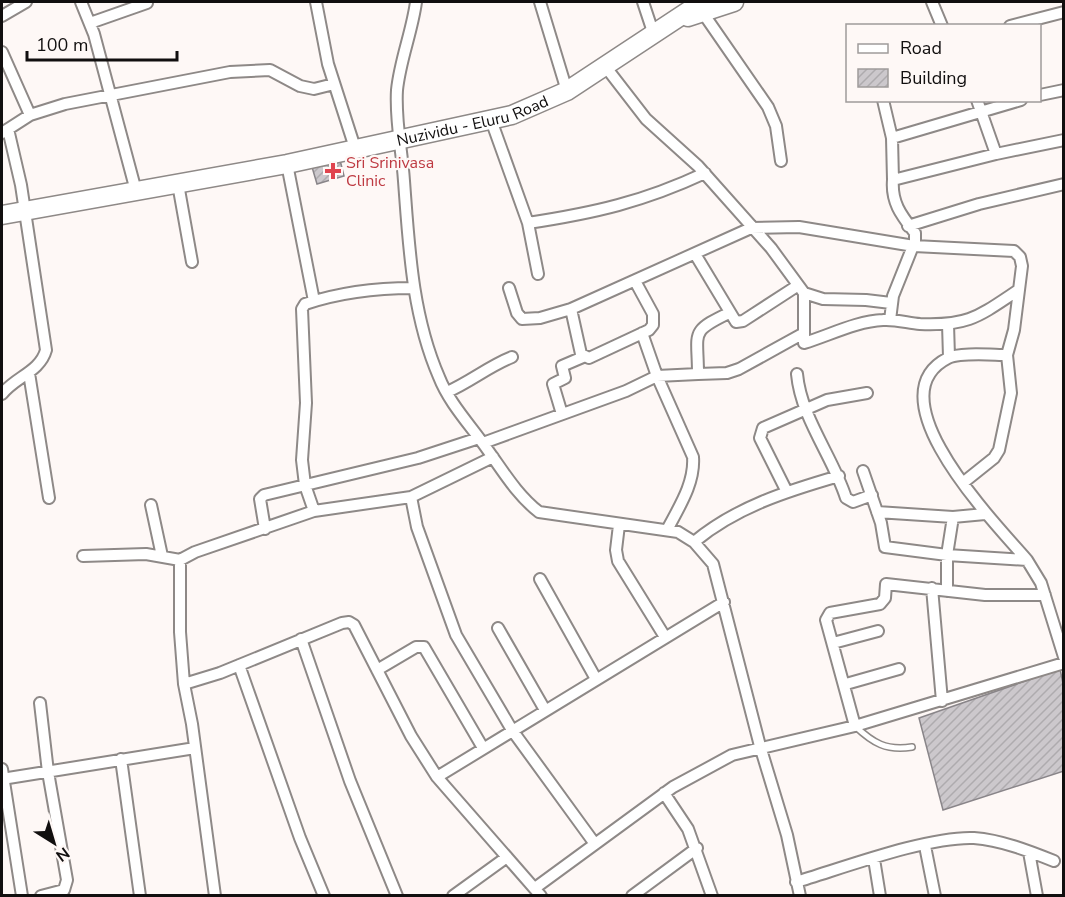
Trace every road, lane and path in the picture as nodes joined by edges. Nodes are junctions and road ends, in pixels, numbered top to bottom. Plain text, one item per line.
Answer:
1 (26, 2) edge
2 (81, 2) edge
3 (316, 2) edge
4 (416, 2) edge
5 (540, 2) edge
6 (643, 2) edge
7 (734, 2) edge
8 (932, 2) edge
9 (147, 3) dead end
10 (703, 7) edge
11 (1064, 12) edge
12 (2, 16) edge
13 (90, 23) junction
14 (941, 24) edge
15 (1018, 24) edge
16 (653, 32) junction
17 (2, 52) edge
18 (605, 66) junction
19 (334, 84) junction
20 (1064, 90) edge
21 (567, 91) junction
22 (1041, 95) edge
23 (111, 97) junction
24 (883, 102) edge
25 (977, 102) edge
26 (1015, 102) edge
27 (980, 113) junction
28 (30, 115) junction
29 (491, 120) junction
30 (5, 131) edge
31 (892, 138) junction
32 (397, 140) junction
33 (1064, 140) edge
34 (355, 148) junction
35 (996, 154) junction
36 (781, 160) dead end
37 (287, 164) junction
38 (705, 173) junction
39 (893, 180) junction
40 (178, 183) junction
41 (1064, 184) edge
42 (136, 191) junction
43 (26, 211) junction
44 (2, 215) edge
45 (528, 223) junction
46 (751, 228) junction
47 (913, 236) junction
48 (695, 254) junction
49 (192, 262) dead end
50 (538, 273) dead end
51 (635, 281) junction
52 (413, 288) junction
53 (509, 288) dead end
54 (800, 290) junction
55 (1017, 291) junction
56 (314, 301) junction
57 (891, 303) junction
58 (571, 309) junction
59 (729, 313) junction
60 (890, 320) junction
61 (948, 324) junction
62 (642, 333) junction
63 (804, 333) junction
64 (1007, 355) junction
65 (512, 357) dead end
66 (584, 357) junction
67 (949, 357) junction
68 (28, 373) junction
69 (698, 374) junction
70 (797, 374) dead end
71 (657, 376) junction
72 (447, 392) junction
73 (867, 393) dead end
74 (2, 394) edge
75 (806, 408) junction
76 (562, 414) junction
77 (481, 441) junction
78 (493, 457) junction
79 (863, 471) dead end
80 (839, 476) junction
81 (964, 482) junction
82 (305, 485) junction
83 (787, 492) junction
84 (872, 495) junction
85 (411, 497) junction
86 (49, 498) dead end
87 (151, 505) dead end
88 (314, 511) junction
89 (877, 512) junction
90 (985, 514) junction
91 (953, 517) junction
92 (619, 525) junction
93 (265, 530) junction
94 (667, 530) junction
95 (694, 542) junction
96 (947, 555) junction
97 (83, 556) dead end
98 (162, 556) junction
99 (180, 560) junction
100 (1027, 560) junction
101 (540, 579) dead end
102 (932, 588) junction
103 (947, 591) junction
104 (1045, 595) junction
105 (724, 602) junction
106 (498, 628) dead end
107 (878, 631) dead end
108 (665, 637) junction
109 (301, 639) junction
110 (833, 643) junction
111 (1064, 657) edge
112 (1064, 663) edge
113 (239, 665) junction
114 (899, 669) dead end
115 (377, 670) junction
116 (596, 679) junction
117 (184, 684) junction
118 (846, 684) junction
119 (942, 701) junction
120 (40, 703) dead end
121 (545, 710) junction
122 (855, 726) junction
123 (512, 730) junction
124 (760, 746) junction
125 (912, 747) dead end
126 (195, 748) junction
127 (483, 748) junction
128 (121, 759) junction
129 (48, 772) junction
130 (2, 776) edge
131 (437, 777) junction
132 (664, 793) junction
133 (595, 844) junction
134 (925, 846) junction
135 (697, 848) junction
136 (1029, 852) junction
137 (507, 857) junction
138 (874, 859) junction
139 (1054, 861) dead end
140 (796, 882) junction
141 (538, 892) edge
142 (22, 896) edge
143 (41, 896) edge
144 (140, 896) edge
145 (214, 896) edge
146 (324, 896) edge
147 (397, 896) edge
148 (453, 896) edge
149 (632, 896) edge
150 (712, 896) edge
151 (800, 896) edge
152 (880, 896) edge
153 (935, 896) edge
154 (1037, 896) edge

1 - 12 street
2 - 13 street
3 - 19 street
4 - 32 street
5 - 21 street
6 - 16 street
7 - 10 main road, Nuzividu - Eluru Road
8 - 14 street
9 - 13 street
10 - 16 main road, Nuzividu - Eluru Road
10 - 36 street
11 - 15 street
13 - 23 street
16 - 18 main road, Nuzividu - Eluru Road
17 - 28 street
18 - 21 main road, Nuzividu - Eluru Road
18 - 38 street
19 - 23 street
19 - 34 street
20 - 22 street
21 - 29 main road, Nuzividu - Eluru Road
23 - 28 street
23 - 42 street
24 - 31 street
25 - 27 street
26 - 27 street
27 - 31 street
27 - 35 street
28 - 30 street
29 - 32 main road, Nuzividu - Eluru Road
29 - 45 street
30 - 43 street
31 - 39 street
32 - 34 main road, Nuzividu - Eluru Road
32 - 52 street
33 - 35 street
34 - 37 main road, Nuzividu - Eluru Road
35 - 39 street
37 - 40 main road, Nuzividu - Eluru Road
37 - 56 street
38 - 45 street
38 - 46 street
39 - 47 street
40 - 42 main road, Nuzividu - Eluru Road
40 - 49 street
41 - 47 street
42 - 43 main road, Nuzividu - Eluru Road
43 - 44 main road, Nuzividu - Eluru Road
43 - 68 street
45 - 50 street
46 - 47 street
46 - 48 street
46 - 54 street
47 - 55 street
47 - 57 street
48 - 51 street
48 - 59 street
51 - 58 street
51 - 62 street
52 - 56 street
52 - 72 street
53 - 58 street
54 - 57 street
54 - 59 street
54 - 63 street
55 - 61 street
55 - 64 street
56 - 82 street
57 - 60 street
58 - 66 street
59 - 69 street
60 - 61 street
60 - 63 street
61 - 67 street
62 - 66 street
62 - 71 street
63 - 69 street
64 - 67 street
64 - 81 street
65 - 72 street
66 - 76 street
67 - 81 street
68 - 74 street
68 - 86 street
69 - 71 street
70 - 75 street
71 - 76 street
71 - 94 street
72 - 77 street
73 - 75 street
75 - 80 street
75 - 83 street
76 - 77 street
77 - 78 street
77 - 82 street
78 - 85 street
78 - 92 street
79 - 84 street
80 - 83 street
80 - 84 street
81 - 90 street
82 - 88 street
82 - 93 street
83 - 95 street
84 - 89 street
85 - 88 street
85 - 123 street
87 - 98 street
88 - 93 street
89 - 91 street
89 - 96 street
90 - 91 street
90 - 100 street
91 - 96 street
92 - 94 street
92 - 108 street
93 - 99 street
94 - 95 street
95 - 105 street
96 - 100 street
96 - 103 street
97 - 98 street
98 - 99 street
99 - 117 street
100 - 104 street
101 - 116 street
102 - 103 street
102 - 110 street
102 - 119 street
103 - 104 street
104 - 111 street
105 - 108 street
105 - 124 street
106 - 121 street
107 - 110 street
108 - 116 street
109 - 113 street
109 - 115 street
109 - 147 street
110 - 118 street
112 - 119 street
113 - 117 street
113 - 146 street
114 - 118 street
115 - 127 street
115 - 131 street
116 - 121 street
117 - 126 street
118 - 122 street
119 - 122 street
120 - 129 street
121 - 123 street
122 - 124 street
122 - 125 lane
123 - 127 street
123 - 133 street
124 - 132 street
124 - 140 street
126 - 128 street
126 - 145 street
127 - 131 street
128 - 129 street
128 - 144 street
129 - 130 street
129 - 143 street
130 - 142 street
131 - 137 street
132 - 133 street
132 - 135 street
133 - 141 street
134 - 136 street
134 - 138 street
134 - 153 street
135 - 149 street
135 - 150 street
136 - 139 street
136 - 154 street
137 - 141 street
137 - 148 street
138 - 140 street
138 - 152 street
140 - 151 street

